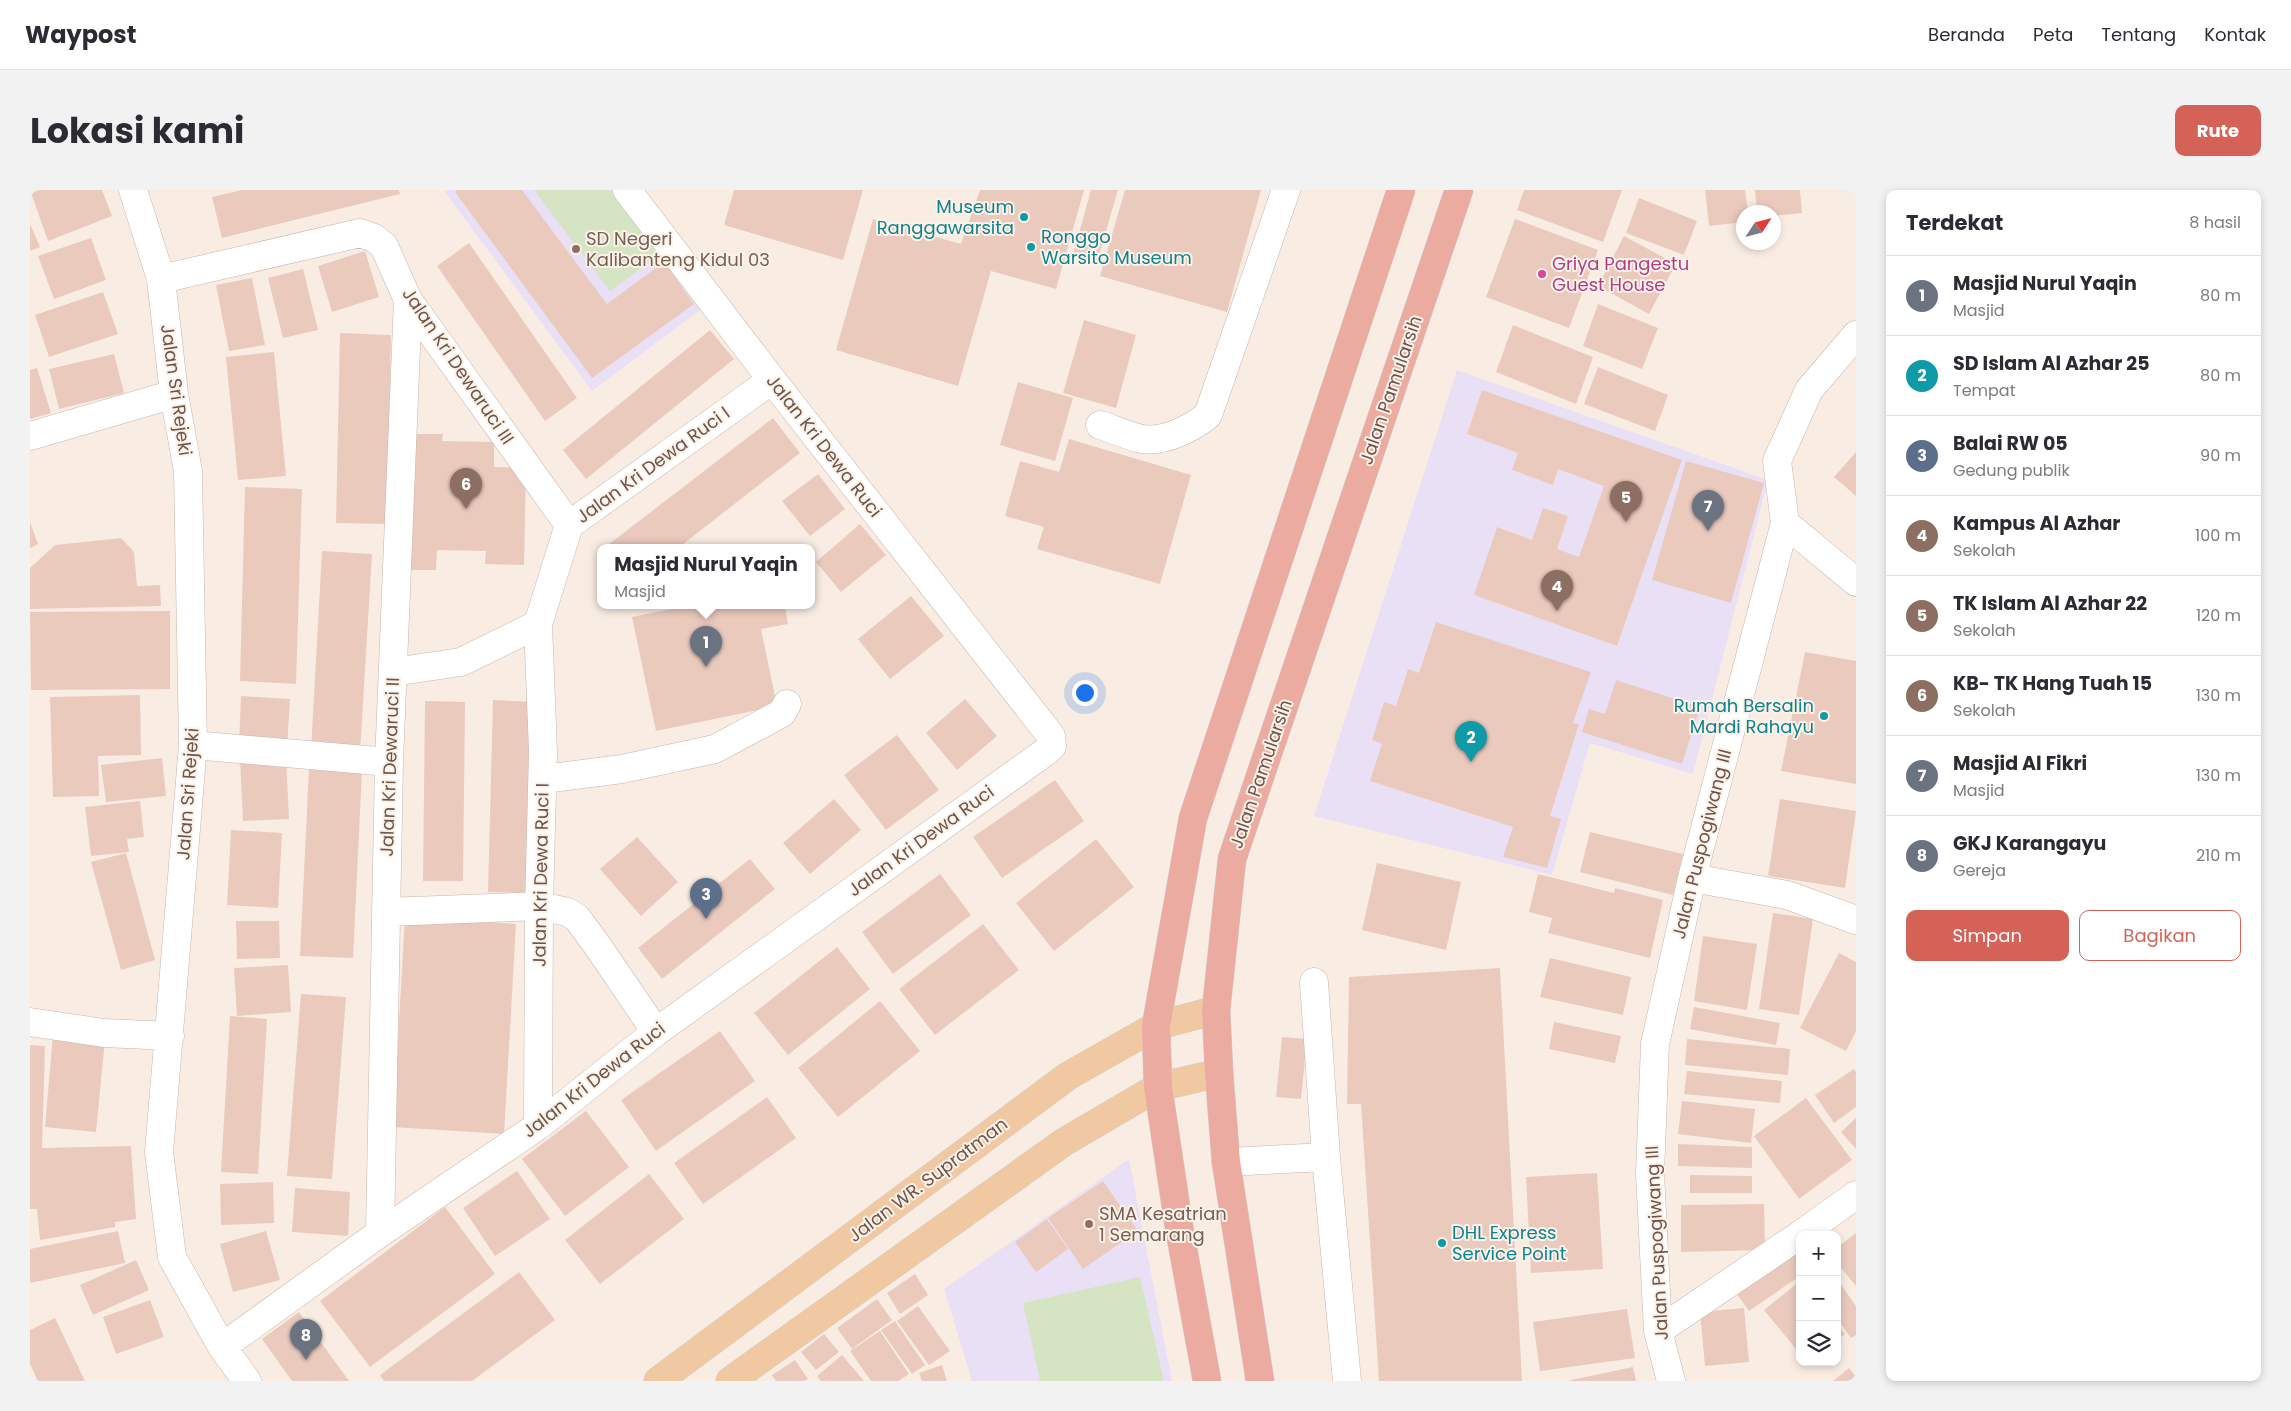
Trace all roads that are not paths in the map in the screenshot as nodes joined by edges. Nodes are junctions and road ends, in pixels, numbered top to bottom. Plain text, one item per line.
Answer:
1 (133, 190) edge
2 (628, 190) edge
3 (1286, 190) edge
4 (1401, 190) edge
5 (1458, 190) edge
6 (160, 279) junction
7 (408, 300) junction
8 (1856, 335) edge
9 (772, 380) junction
10 (174, 394) junction
11 (1100, 425) dead end
12 (30, 436) edge
13 (1786, 523) junction
14 (569, 525) junction
15 (1856, 582) edge
16 (538, 624) junction
17 (393, 672) junction
18 (787, 704) dead end
19 (193, 745) junction
20 (389, 762) junction
21 (543, 779) junction
22 (1692, 878) junction
23 (540, 906) junction
24 (387, 912) junction
25 (1856, 920) edge
26 (1314, 982) dead end
27 (1216, 1010) junction
28 (30, 1022) edge
29 (1156, 1026) junction
30 (656, 1032) junction
31 (170, 1036) junction
32 (1219, 1072) junction
33 (1158, 1087) junction
34 (538, 1126) junction
35 (1326, 1157) junction
36 (1226, 1162) junction
37 (1856, 1195) edge
38 (1806, 1231) edge
39 (380, 1233) junction
40 (1796, 1238) edge
41 (1658, 1331) junction
42 (222, 1347) junction
43 (247, 1381) edge
44 (658, 1381) edge
45 (730, 1381) edge
46 (1207, 1381) edge
47 (1260, 1381) edge
48 (1347, 1381) edge
49 (1671, 1381) edge

1 - 6 street, Jalan Sri Rejeki
2 - 9 street, Jalan Kri Dewa Ruci
3 - 11 street
4 - 29 highway
5 - 27 highway, Jalan Pamularsih
6 - 7 street, Jalan Kri Dewaruci III
6 - 10 street, Jalan Sri Rejeki
7 - 14 street, Jalan Kri Dewaruci III
7 - 17 street, Jalan Kri Dewaruci II
8 - 13 street, Jalan Puspogiwang III
9 - 14 street, Jalan Kri Dewa Ruci I
9 - 30 street, Jalan Kri Dewa Ruci
10 - 12 street
10 - 19 street, Jalan Sri Rejeki
13 - 15 street
13 - 22 street, Jalan Puspogiwang III
14 - 16 street, Jalan Kri Dewa Ruci I
16 - 17 street
16 - 21 street, Jalan Kri Dewa Ruci I
17 - 20 street, Jalan Kri Dewaruci II
18 - 21 street
19 - 20 street
19 - 31 street, Jalan Sri Rejeki
20 - 24 street, Jalan Kri Dewaruci II
21 - 23 street, Jalan Kri Dewa Ruci I
22 - 25 street
22 - 41 street, Jalan Puspogiwang III
23 - 24 street
23 - 30 street
23 - 34 street, Jalan Kri Dewa Ruci I
24 - 39 street, Jalan Kri Dewaruci II
26 - 35 street
27 - 29 main road, Jalan WR. Supratman
27 - 32 highway, Jalan Pamularsih
28 - 31 street
29 - 33 highway
29 - 44 main road, Jalan WR. Supratman
30 - 34 street, Jalan Kri Dewa Ruci
31 - 42 street, Jalan Sri Rejeki
32 - 33 main road
32 - 36 highway, Jalan Pamularsih
33 - 45 main road
33 - 46 highway
34 - 39 street, Jalan Kri Dewa Ruci
35 - 36 street
35 - 48 street
36 - 47 highway, Jalan Pamularsih
37 - 38 street
39 - 42 street, Jalan Kri Dewa Ruci
40 - 41 street
41 - 49 street, Jalan Puspogiwang III
42 - 43 street, Jalan Sri Rejeki

